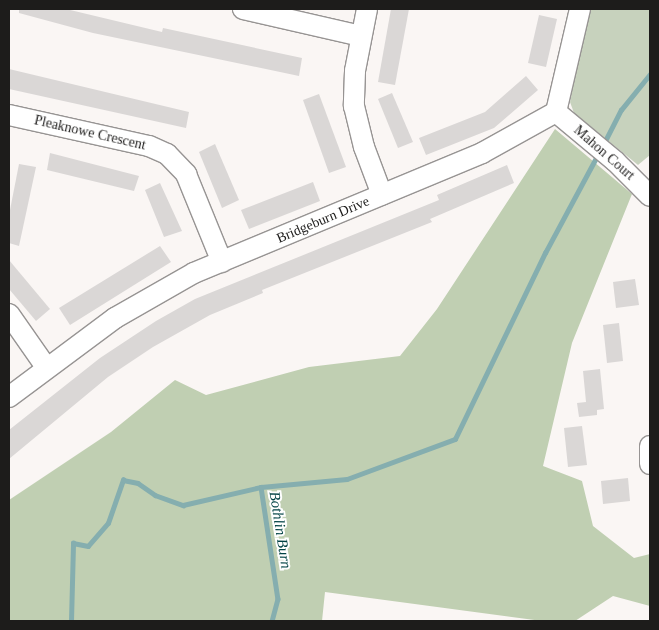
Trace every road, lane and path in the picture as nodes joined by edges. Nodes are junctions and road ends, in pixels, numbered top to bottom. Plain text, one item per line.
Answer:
1 (243, 9) edge
2 (367, 9) edge
3 (580, 9) edge
4 (361, 36) junction
5 (556, 112) junction
6 (9, 118) edge
7 (382, 195) junction
8 (650, 196) edge
9 (222, 262) junction
10 (9, 314) edge
11 (46, 367) junction
12 (9, 397) edge
13 (650, 446) edge
14 (650, 464) edge

1 - 4 street
2 - 4 street
3 - 5 street
4 - 7 street
5 - 7 street, Bridgeburn Drive
5 - 8 street, Mahon Court
6 - 9 street, Pleaknowe Crescent
7 - 9 street, Bridgeburn Drive
9 - 11 street, Bridgeburn Drive
10 - 11 street
11 - 12 street, Bridgeburn Drive
13 - 14 street

